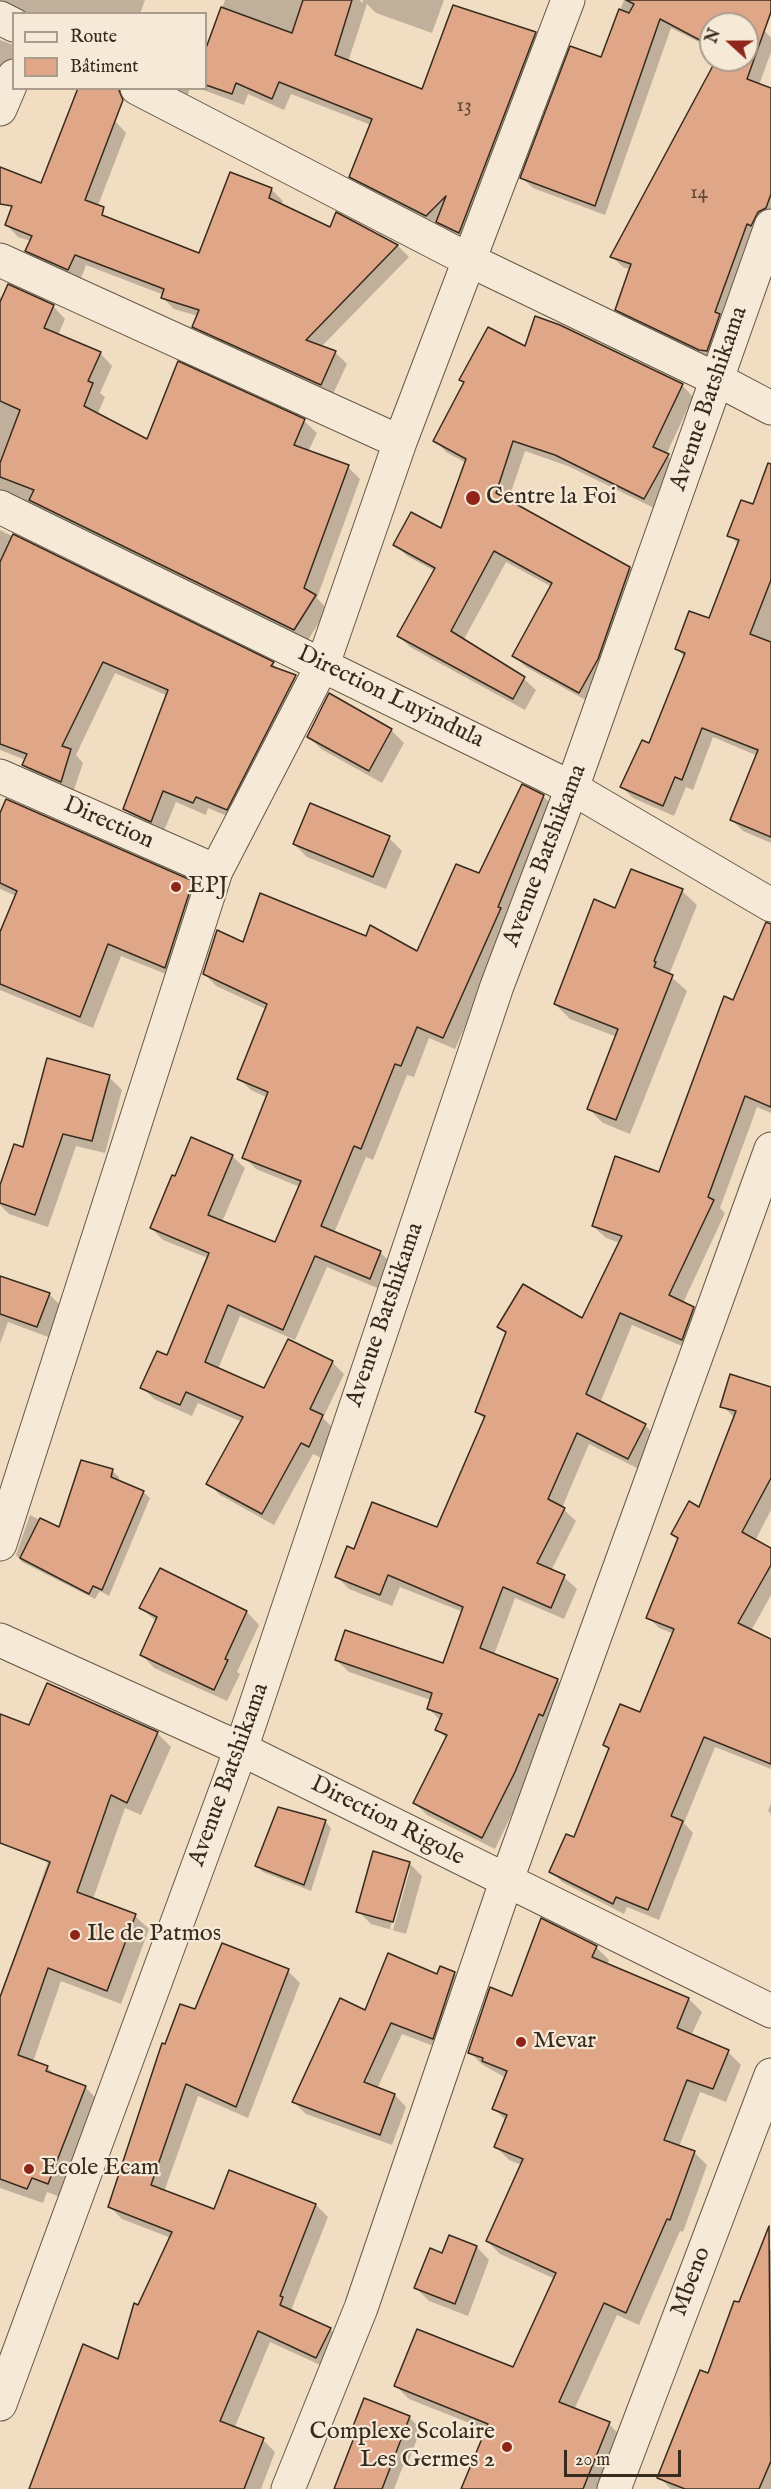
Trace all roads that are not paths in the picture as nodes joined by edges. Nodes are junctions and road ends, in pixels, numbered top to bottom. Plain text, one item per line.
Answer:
1 (559, 3) edge
2 (12, 81) edge
3 (141, 90) edge
4 (0, 109) edge
5 (771, 226) edge
6 (0, 260) edge
7 (469, 260) junction
8 (718, 380) junction
9 (771, 408) edge
10 (400, 442) junction
11 (0, 507) edge
12 (323, 664) junction
13 (0, 776) edge
14 (572, 788) junction
15 (216, 871) junction
16 (771, 904) edge
17 (771, 1149) edge
18 (0, 1544) edge
19 (0, 1640) edge
20 (241, 1749) junction
21 (506, 1882) junction
22 (771, 2011) edge
23 (771, 2075) edge
24 (0, 2404) edge
25 (288, 2489) edge
26 (614, 2489) edge

1 - 7 street
2 - 4 street
3 - 7 street
5 - 8 street, Avenue Batshikama
6 - 10 street
7 - 8 street
7 - 10 street
8 - 9 street
8 - 14 street, Avenue Batshikama
10 - 12 street
11 - 12 street, Direction Luyindula
12 - 14 street, Direction Luyindula
12 - 15 street
13 - 15 street, Direction
14 - 16 street, Direction Luyindula
14 - 20 street, Avenue Batshikama
15 - 18 street
17 - 21 street
19 - 20 street, Direction Rigole
20 - 21 street, Direction Rigole
20 - 24 street, Avenue Batshikama
21 - 22 street, Direction Rigole
21 - 25 street
23 - 26 street, Mbeno

